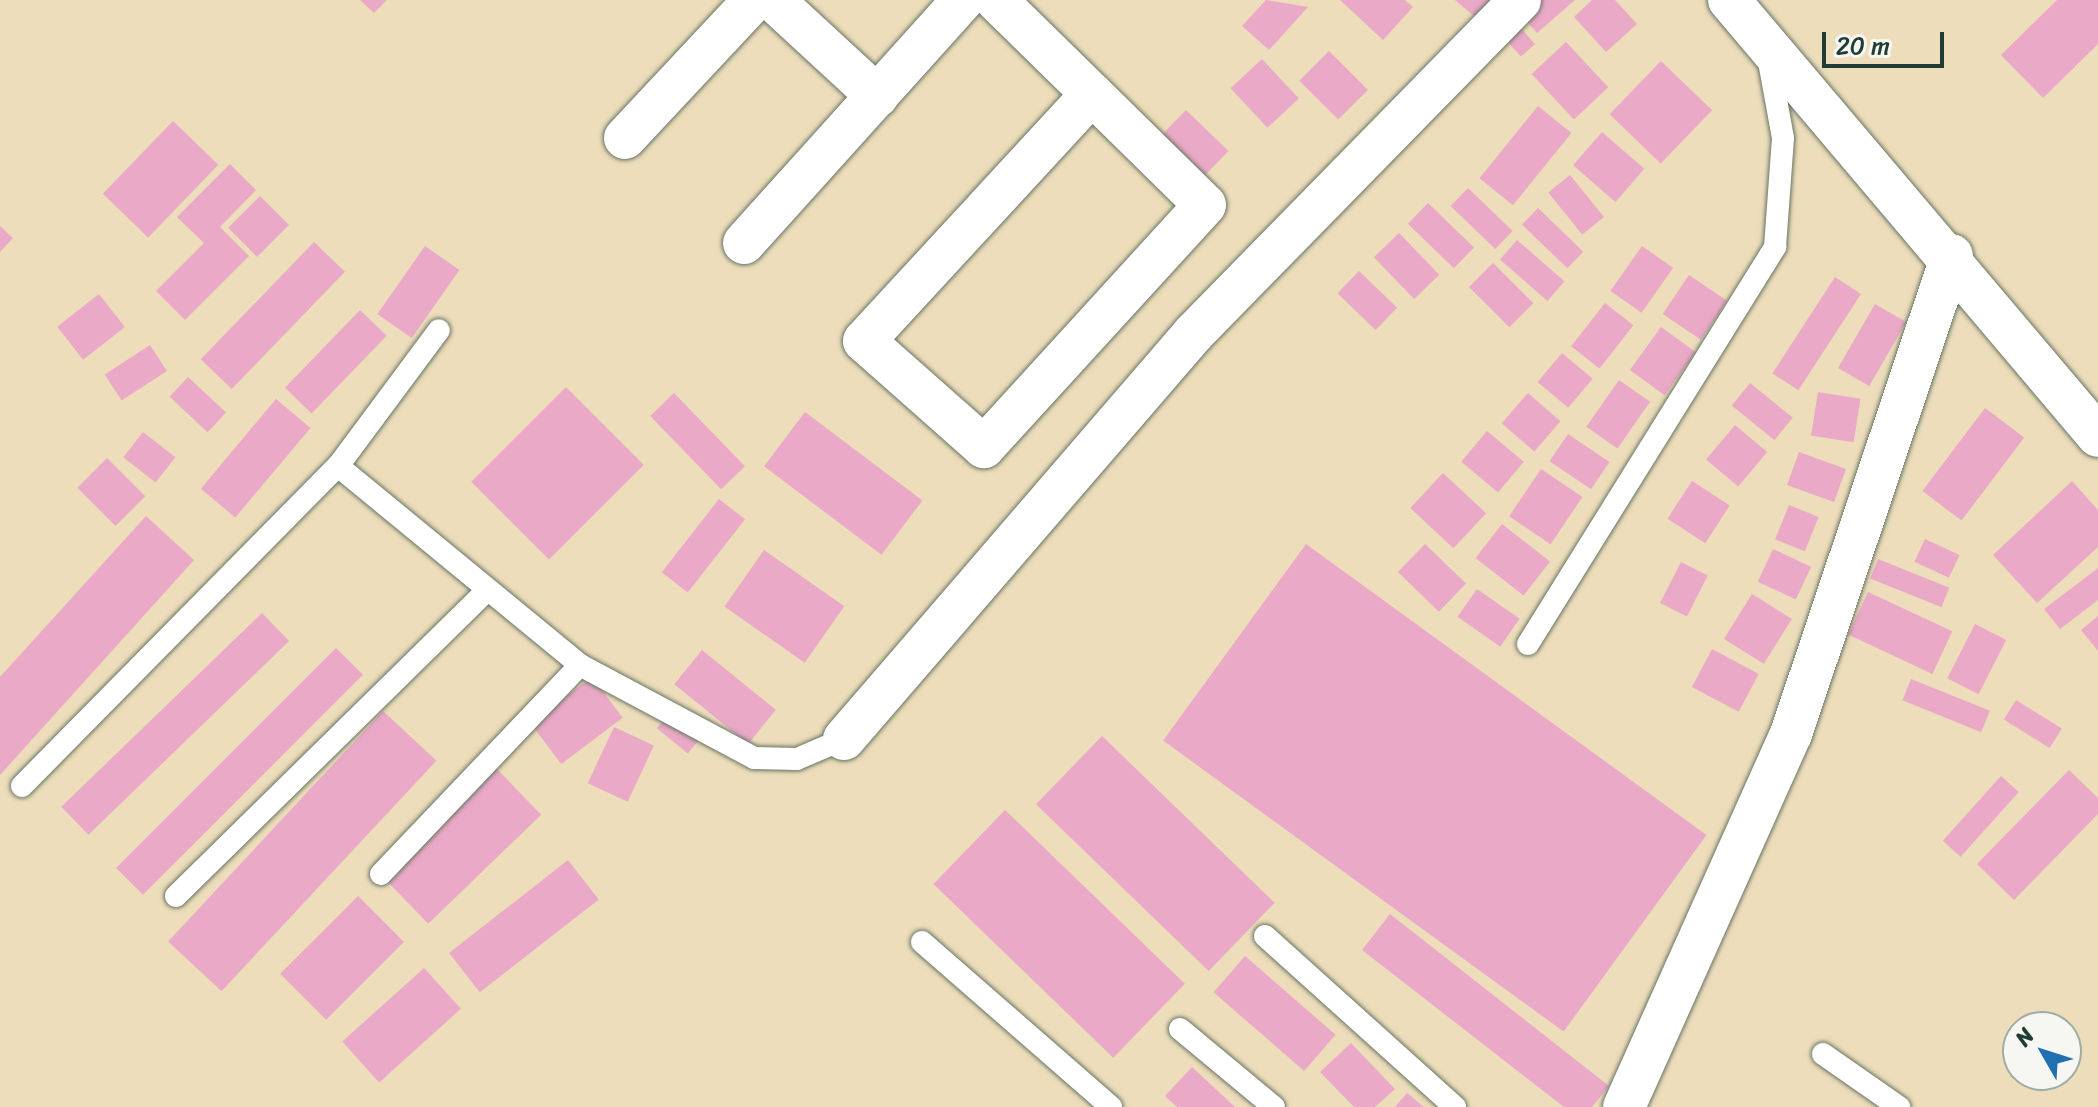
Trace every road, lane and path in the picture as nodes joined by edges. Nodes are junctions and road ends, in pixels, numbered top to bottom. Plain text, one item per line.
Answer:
1 (754, 0) edge
2 (773, 0) edge
3 (963, 0) edge
4 (996, 0) edge
5 (1520, 0) edge
6 (1729, 0) edge
7 (1767, 51) junction
8 (1092, 94) junction
9 (877, 96) junction
10 (625, 138) dead end
11 (744, 243) dead end
12 (1952, 255) junction
13 (439, 330) dead end
14 (2098, 436) edge
15 (338, 466) junction
16 (485, 592) junction
17 (1528, 644) dead end
18 (580, 665) junction
19 (844, 739) joint
20 (22, 786) dead end
21 (381, 874) dead end
22 (176, 896) dead end
23 (1265, 936) dead end
24 (922, 942) dead end
25 (1180, 1029) dead end
26 (1823, 1054) dead end
27 (1111, 1107) edge
28 (1274, 1107) edge
29 (1455, 1107) edge
30 (1624, 1107) edge
31 (1899, 1107) edge

1 - 10 street
2 - 9 street
3 - 9 street
4 - 8 street
5 - 19 street
6 - 7 street
7 - 12 street
7 - 17 lane
8 - 8 street
9 - 11 street
12 - 14 street
12 - 30 street
13 - 15 lane
15 - 16 lane
15 - 20 lane
16 - 18 lane
16 - 22 lane
18 - 19 lane
18 - 21 lane
23 - 29 lane
24 - 27 lane
25 - 28 lane
26 - 31 lane

